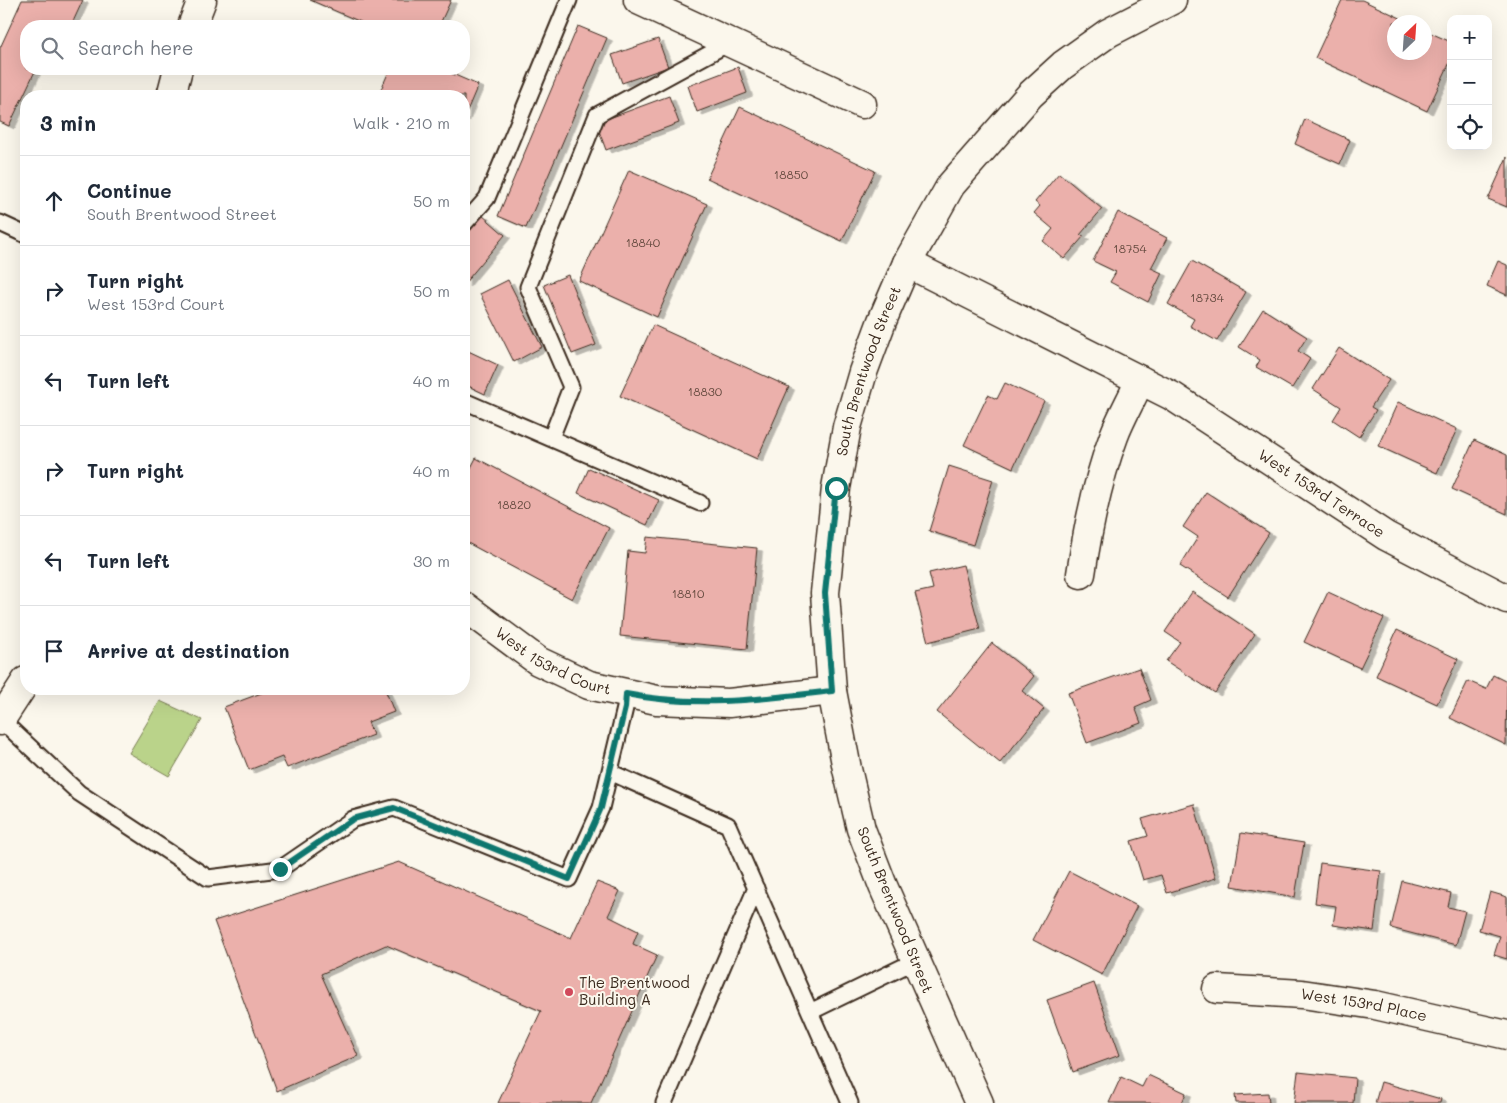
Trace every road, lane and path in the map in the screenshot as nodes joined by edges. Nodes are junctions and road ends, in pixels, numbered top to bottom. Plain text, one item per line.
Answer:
1 (202, 0) edge
2 (569, 0) edge
3 (638, 0) edge
4 (1172, 0) edge
5 (194, 20) edge
6 (731, 42) junction
7 (176, 75) edge
8 (173, 90) edge
9 (862, 104) dead end
10 (470, 217) edge
11 (0, 223) edge
12 (20, 232) edge
13 (907, 263) junction
14 (1140, 380) junction
15 (470, 404) edge
16 (552, 438) junction
17 (700, 503) dead end
18 (1081, 574) dead end
19 (1507, 599) edge
20 (470, 611) edge
21 (20, 690) edge
22 (832, 691) junction
23 (626, 694) junction
24 (0, 720) edge
25 (610, 772) junction
26 (756, 888) junction
27 (915, 961) junction
28 (1217, 989) dead end
29 (810, 1012) junction
30 (1507, 1035) edge
31 (848, 1102) edge
32 (664, 1103) edge
33 (979, 1103) edge

1 - 5 street
2 - 10 lane
3 - 6 street
4 - 13 street, South Brentwood Street
6 - 9 street
6 - 16 lane
7 - 8 street
11 - 12 lane
13 - 14 street, West 153rd Terrace
13 - 22 street, South Brentwood Street
14 - 18 street
14 - 19 street, West 153rd Terrace
15 - 16 lane
16 - 17 lane
20 - 23 street, West 153rd Court
21 - 24 street
22 - 23 street, West 153rd Court
22 - 27 street, South Brentwood Street
23 - 25 lane
24 - 25 lane
25 - 26 lane
26 - 29 lane
26 - 32 lane
27 - 29 lane
27 - 33 street, South Brentwood Street
28 - 30 street, West 153rd Place
29 - 31 lane

